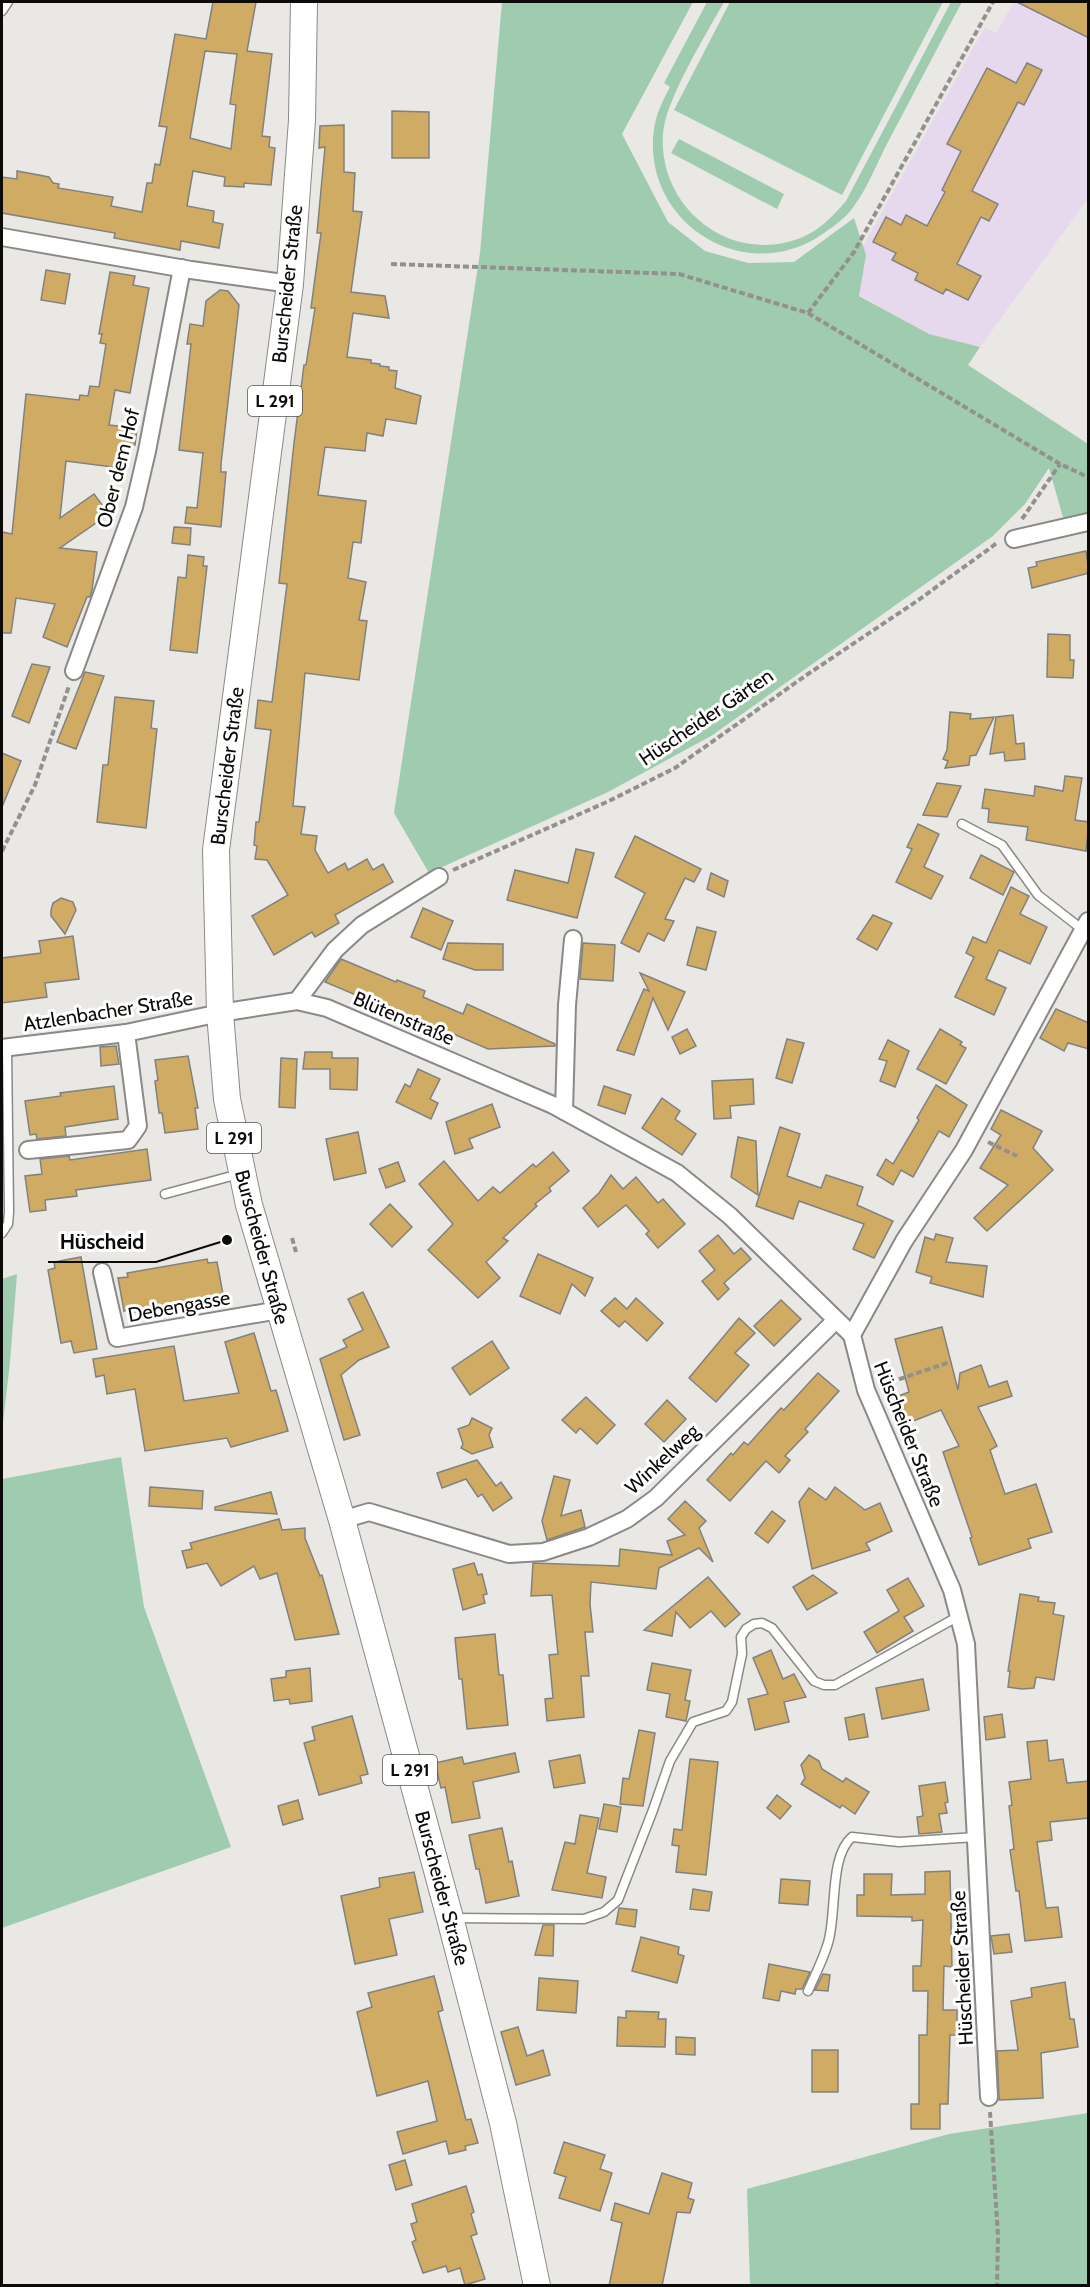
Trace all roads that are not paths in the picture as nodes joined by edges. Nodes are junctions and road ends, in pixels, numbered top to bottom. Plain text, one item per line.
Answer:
1 (8, 2) edge
2 (304, 2) edge
3 (2, 11) edge
4 (2, 237) edge
5 (182, 268) junction
6 (290, 284) junction
7 (1089, 522) edge
8 (1014, 539) road end
9 (74, 671) road end
10 (962, 824) dead end
11 (439, 877) road end
12 (1086, 926) edge
13 (573, 939) dead end
14 (297, 1001) junction
15 (220, 1013) junction
16 (126, 1033) junction
17 (4, 1048) edge
18 (564, 1111) junction
19 (28, 1150) dead end
20 (242, 1173) junction
21 (165, 1194) dead end
22 (2, 1233) edge
23 (102, 1272) dead end
24 (279, 1310) junction
25 (836, 1320) junction
26 (852, 1335) junction
27 (342, 1520) junction
28 (959, 1616) junction
29 (977, 1837) junction
30 (450, 1918) junction
31 (808, 1991) dead end
32 (989, 2097) road end
33 (537, 2286) edge

1 - 3 lane
2 - 6 main road, Burscheider Straße / L 291
4 - 5 street
5 - 6 street
5 - 9 street, Ober dem Hof
6 - 15 main road, Burscheider Straße / L 291
7 - 8 street
10 - 12 lane
11 - 14 street
12 - 26 street
13 - 18 street
14 - 15 street, Blütenstraße
14 - 18 street, Blütenstraße
15 - 16 street, Atzlenbacher Straße
15 - 20 main road, Burscheider Straße / L 291
16 - 17 street, Atzlenbacher Straße
16 - 19 street
17 - 22 lane
18 - 25 street, Blütenstraße
20 - 21 lane
20 - 24 main road, Burscheider Straße / L 291
23 - 24 street, Debengasse
24 - 27 main road, Burscheider Straße / L 291
25 - 26 street, Blütenstraße
25 - 27 street, Winkelweg
26 - 28 street, Hüscheider Straße
27 - 30 main road, Burscheider Straße / L 291
28 - 29 street, Hüscheider Straße
28 - 30 lane
29 - 31 lane
29 - 32 street, Hüscheider Straße
30 - 33 main road, Burscheider Straße / L 291

